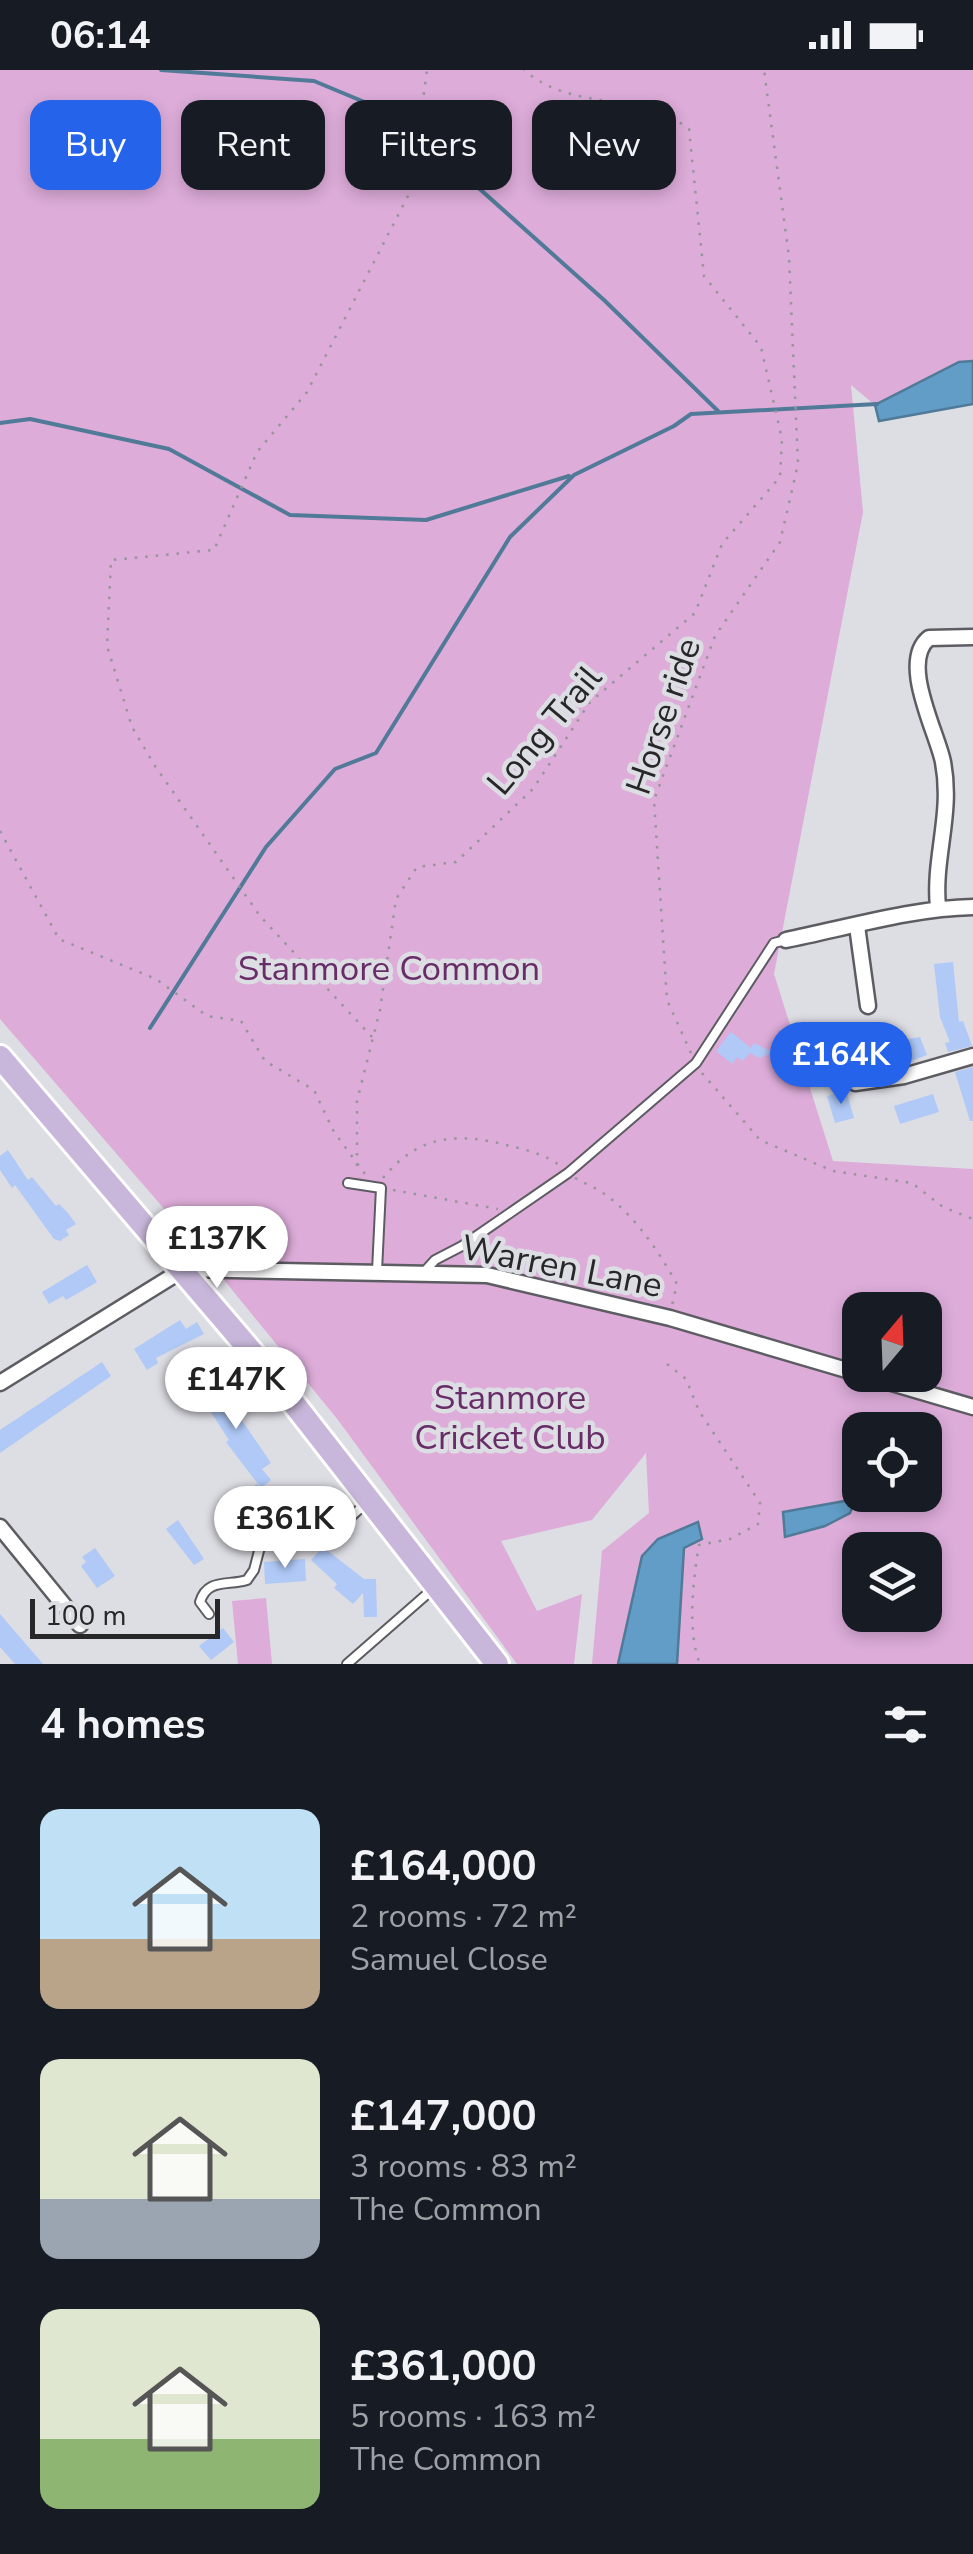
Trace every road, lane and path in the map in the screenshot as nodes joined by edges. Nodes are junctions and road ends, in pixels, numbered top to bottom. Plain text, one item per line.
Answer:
1 (427, 70) edge
2 (524, 70) edge
3 (764, 70) edge
4 (973, 638) edge
5 (0, 831) edge
6 (938, 907) junction
7 (973, 907) edge
8 (857, 926) junction
9 (786, 940) joint
10 (868, 1006) dead end
11 (373, 1038) junction
12 (973, 1056) edge
13 (0, 1057) edge
14 (696, 1063) junction
15 (855, 1083) dead end
16 (348, 1183) dead end
17 (381, 1188) junction
18 (514, 1212) junction
19 (973, 1219) edge
20 (184, 1269) junction
21 (377, 1271) junction
22 (425, 1272) junction
23 (667, 1364) dead end
24 (842, 1368) edge
25 (0, 1383) edge
26 (923, 1392) edge
27 (973, 1407) edge
28 (371, 1499) junction
29 (0, 1527) edge
30 (437, 1586) junction
31 (209, 1614) dead end
32 (80, 1625) dead end
33 (347, 1664) edge
34 (497, 1664) edge
35 (700, 1664) edge

1 - 11 path
2 - 11 path, Long Trail
3 - 14 path, Horse ride
4 - 6 street
5 - 11 path, Long Trail
6 - 7 street
6 - 8 street
8 - 9 street
8 - 10 street
9 - 14 lane
12 - 15 street
13 - 20 main road
14 - 18 lane
14 - 19 path, Horse ride
16 - 17 lane
17 - 18 path
17 - 21 lane
18 - 22 lane
20 - 21 street, Warren Lane
20 - 25 street
20 - 28 main road
21 - 22 street, Warren Lane
22 - 24 street, Warren Lane
23 - 35 path
26 - 27 street, Warren Lane
28 - 30 main road
28 - 31 lane
29 - 32 street
30 - 33 lane
30 - 34 main road

